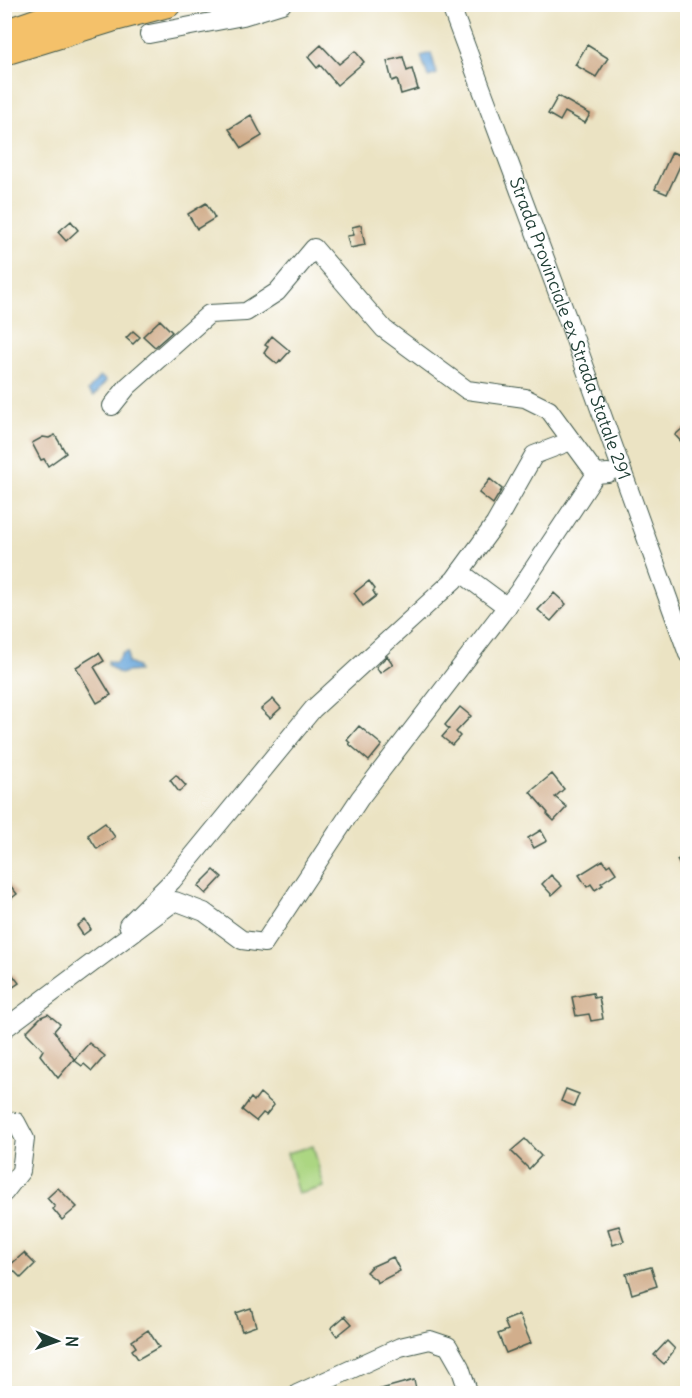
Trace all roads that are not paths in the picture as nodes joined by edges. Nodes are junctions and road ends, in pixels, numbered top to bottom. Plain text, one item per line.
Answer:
1 (88, 4) edge
2 (168, 4) edge
3 (282, 4) edge
4 (450, 4) edge
5 (4, 33) edge
6 (149, 34) dead end
7 (4, 52) edge
8 (112, 406) dead end
9 (571, 441) junction
10 (621, 470) junction
11 (596, 474) junction
12 (460, 572) junction
13 (507, 607) junction
14 (687, 654) edge
15 (4, 1015) edge
16 (4, 1029) edge
17 (4, 1120) edge
18 (4, 1192) edge
19 (297, 1394) edge
20 (469, 1394) edge

1 - 5 highway
2 - 7 highway
3 - 6 street
4 - 10 street, Strada Provinciale ex Strada Statale 291
8 - 9 street
9 - 11 street
9 - 12 street
10 - 11 street
10 - 14 street, Strada Provinciale ex Strada Statale 291
11 - 13 street
12 - 13 street
12 - 15 street
13 - 16 street
17 - 18 street
19 - 20 street

